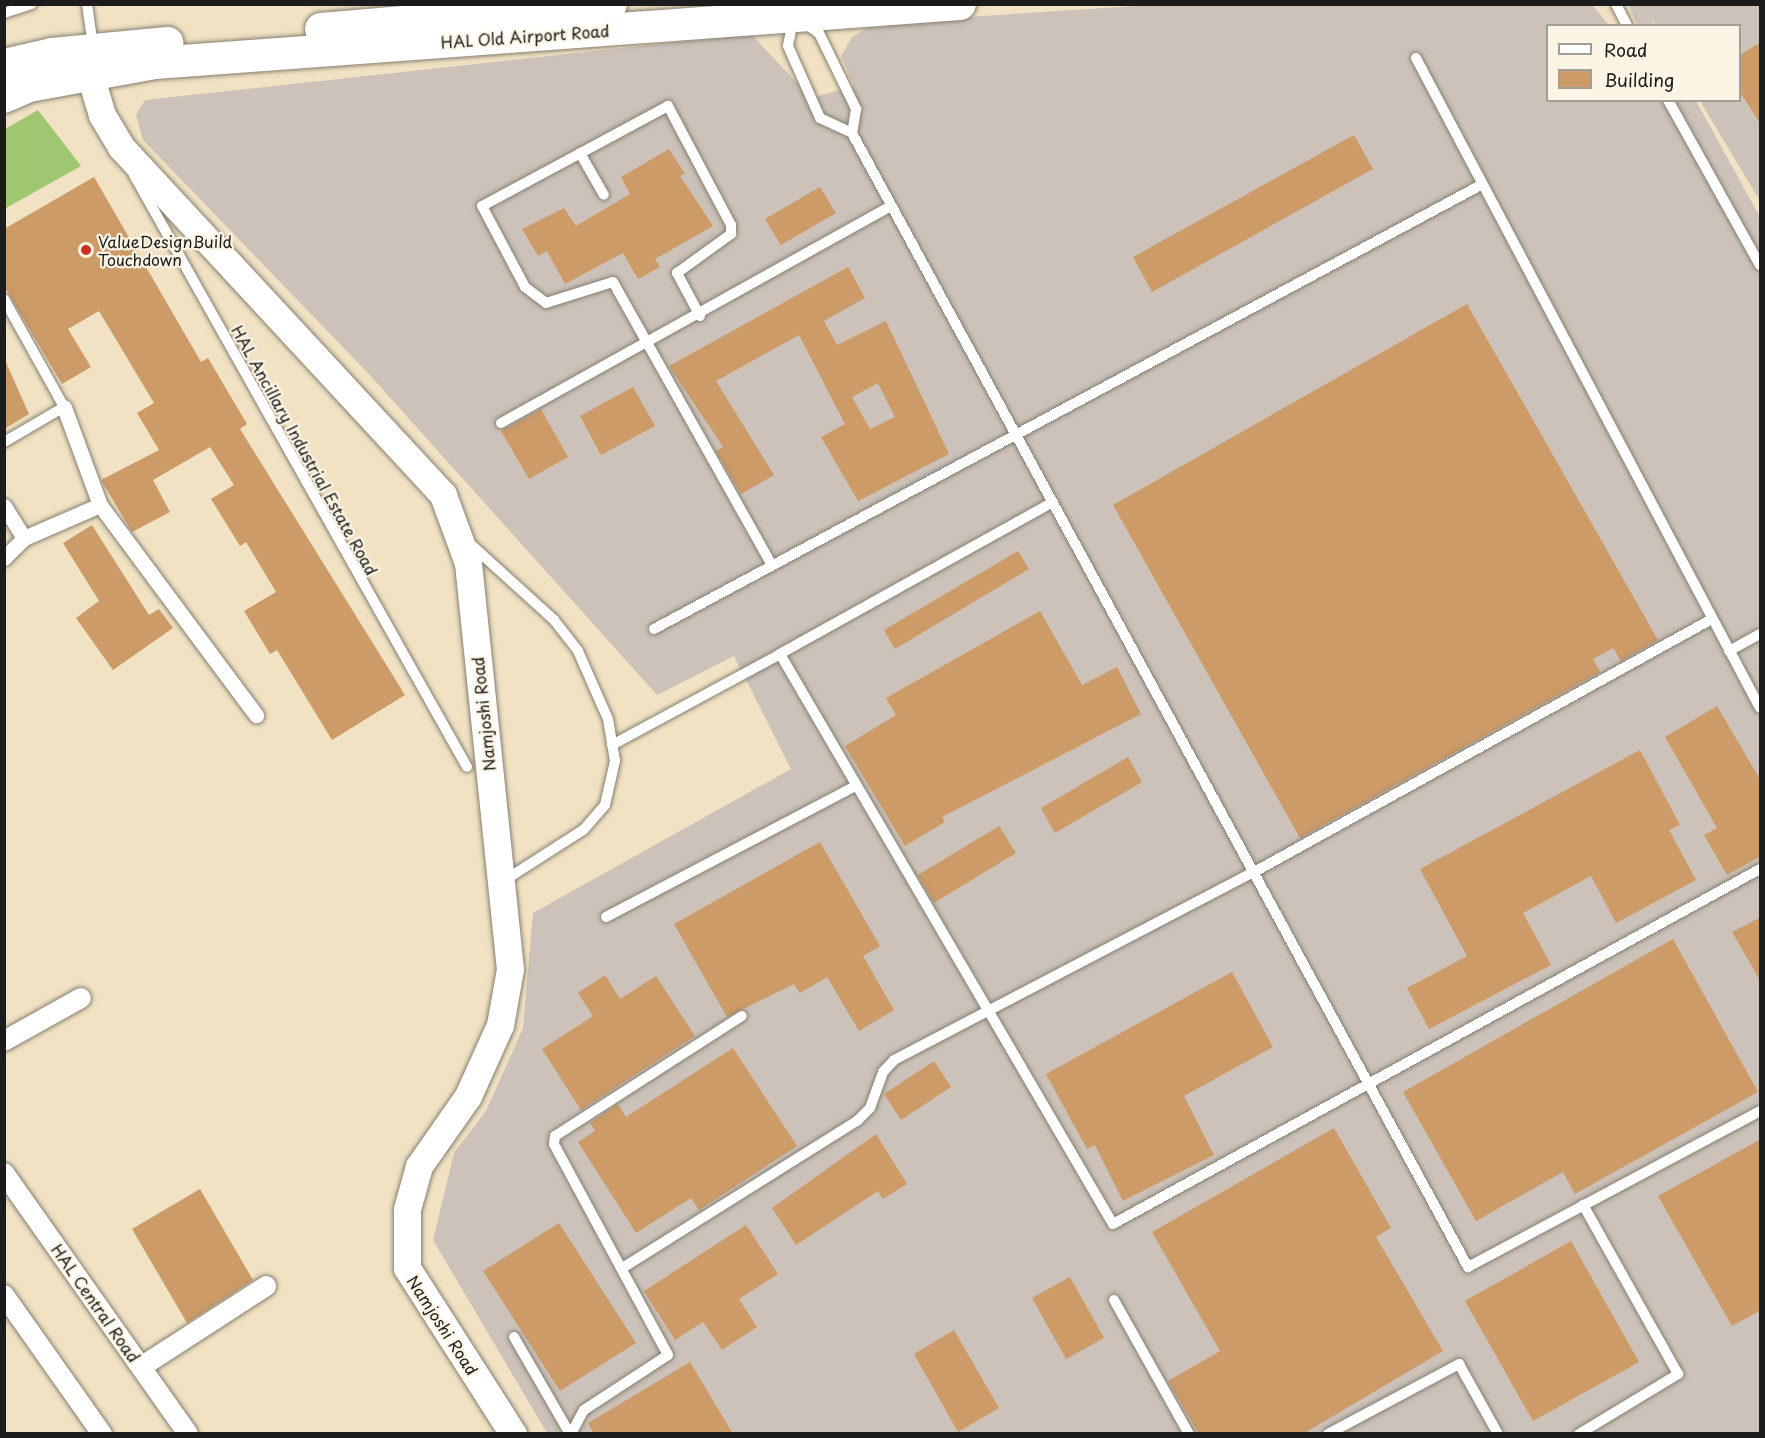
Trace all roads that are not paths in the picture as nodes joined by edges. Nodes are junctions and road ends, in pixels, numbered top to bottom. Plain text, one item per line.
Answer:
1 (32, 4) edge
2 (87, 4) edge
3 (611, 4) edge
4 (960, 4) edge
5 (1616, 4) edge
6 (11, 10) edge
7 (790, 10) edge
8 (1627, 24) edge
9 (1416, 58) dead end
10 (91, 62) junction
11 (4, 65) edge
12 (4, 97) edge
13 (1669, 102) edge
14 (852, 133) junction
15 (121, 147) junction
16 (580, 153) junction
17 (1481, 185) junction
18 (604, 195) dead end
19 (891, 206) junction
20 (1761, 265) edge
21 (4, 299) edge
22 (700, 316) junction
23 (650, 343) junction
24 (64, 407) junction
25 (501, 423) dead end
26 (1016, 434) junction
27 (4, 442) edge
28 (1053, 502) junction
29 (100, 505) junction
30 (4, 506) edge
31 (458, 532) junction
32 (24, 538) junction
33 (4, 558) edge
34 (772, 565) junction
35 (1712, 619) junction
36 (654, 628) dead end
37 (1761, 634) edge
38 (1730, 651) junction
39 (780, 654) junction
40 (1761, 708) edge
41 (256, 715) dead end
42 (612, 744) junction
43 (467, 766) dead end
44 (856, 786) junction
45 (1761, 868) edge
46 (1256, 871) junction
47 (500, 883) junction
48 (606, 917) dead end
49 (81, 998) dead end
50 (984, 1009) junction
51 (742, 1016) dead end
52 (4, 1041) edge
53 (1371, 1081) junction
54 (1761, 1111) edge
55 (4, 1173) edge
56 (1583, 1205) junction
57 (624, 1267) junction
58 (266, 1286) dead end
59 (6, 1300) edge
60 (1114, 1300) dead end
61 (514, 1337) dead end
62 (141, 1367) junction
63 (1578, 1433) edge
64 (102, 1434) edge
65 (188, 1434) edge
66 (513, 1434) edge
67 (571, 1434) edge
68 (1190, 1434) edge
69 (1328, 1434) edge
70 (1498, 1434) edge

1 - 6 lane
2 - 10 lane
3 - 10 main road, HAL Old Airport Road
4 - 7 main road, HAL Old Airport Road
5 - 8 lane
7 - 10 main road, HAL Old Airport Road
7 - 14 lane
7 - 14 lane
9 - 17 lane
10 - 11 main road
10 - 12 main road
10 - 15 main road, Namjoshi Road
13 - 20 lane
14 - 19 lane
15 - 31 main road, Namjoshi Road
15 - 43 lane, HAL Ancillary Industrial Estate Road
16 - 18 lane
16 - 22 lane
16 - 23 lane
17 - 26 lane
17 - 35 lane
19 - 22 lane
19 - 26 lane
21 - 24 lane
22 - 23 lane
23 - 25 lane
23 - 34 lane
24 - 27 lane
24 - 29 street
26 - 28 lane
26 - 34 lane
28 - 39 lane
28 - 46 lane
29 - 32 street
29 - 41 street
30 - 32 street
31 - 42 lane
31 - 47 main road, Namjoshi Road
32 - 33 street
34 - 36 lane
35 - 38 lane
35 - 46 lane
37 - 38 lane
38 - 40 lane
39 - 42 lane
39 - 44 lane
42 - 47 lane
44 - 48 lane
44 - 50 lane
45 - 53 lane
46 - 50 lane
46 - 53 lane
47 - 66 main road, Namjoshi Road
49 - 52 street
50 - 53 lane
50 - 57 lane
51 - 57 lane
53 - 56 lane
54 - 56 lane
55 - 62 street, HAL Central Road
56 - 63 lane
57 - 67 lane
58 - 62 street
59 - 64 street
60 - 68 lane
61 - 67 lane
62 - 65 street, HAL Central Road
69 - 70 lane

